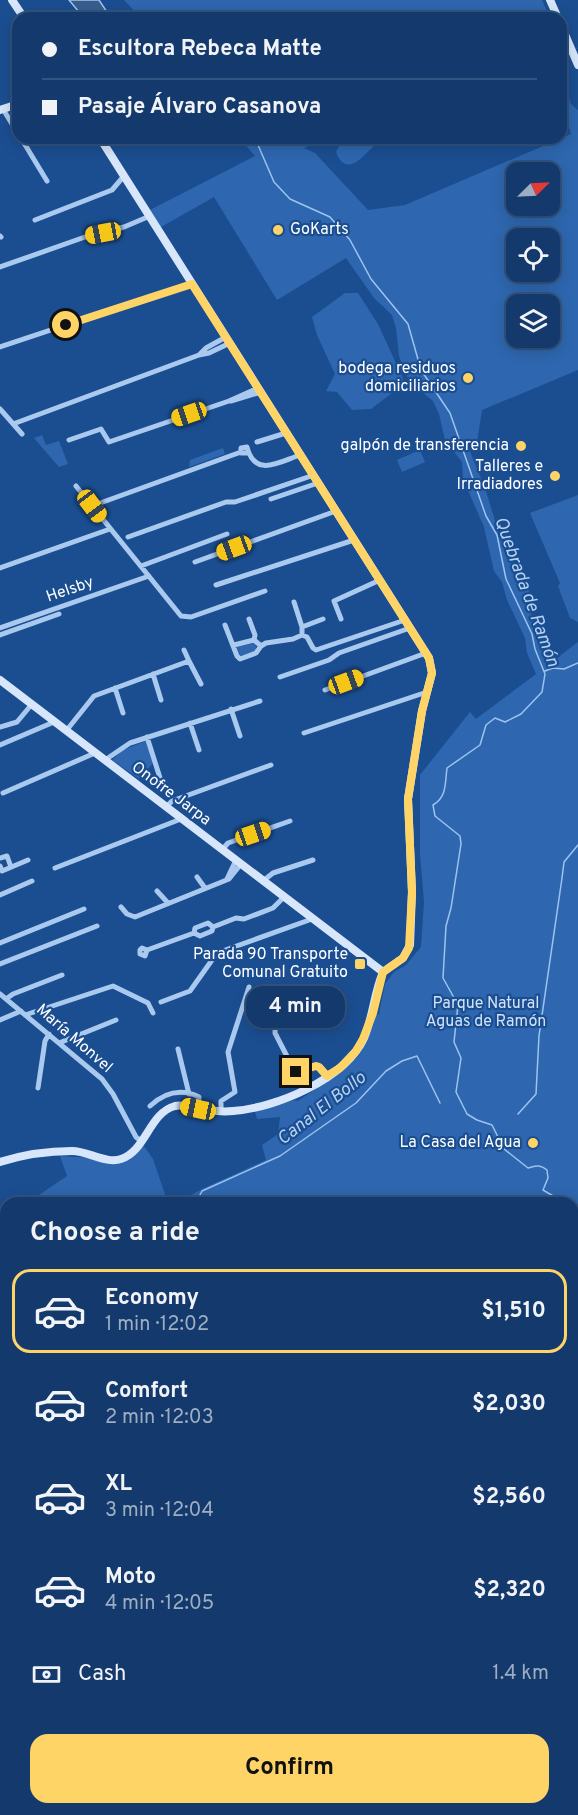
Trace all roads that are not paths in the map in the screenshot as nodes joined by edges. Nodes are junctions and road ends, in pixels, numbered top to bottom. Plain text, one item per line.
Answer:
1 (567, 39) edge
2 (578, 65) edge
3 (1, 109) edge
4 (12, 125) edge
5 (25, 144) edge
6 (104, 144) edge
7 (124, 176) junction
8 (47, 181) dead end
9 (150, 216) junction
10 (35, 220) dead end
11 (0, 267) edge
12 (192, 284) junction
13 (228, 340) junction
14 (0, 347) edge
15 (260, 390) junction
16 (0, 409) edge
17 (13, 424) junction
18 (286, 433) junction
19 (21, 434) dead end
20 (69, 440) dead end
21 (257, 442) dead end
22 (300, 455) junction
23 (316, 479) junction
24 (76, 486) dead end
25 (271, 498) dead end
26 (92, 506) junction
27 (336, 511) junction
28 (110, 529) junction
29 (227, 534) dead end
30 (128, 537) dead end
31 (354, 540) junction
32 (195, 562) dead end
33 (141, 566) junction
34 (0, 568) edge
35 (149, 576) junction
36 (380, 580) junction
37 (216, 585) dead end
38 (265, 591) dead end
39 (294, 602) dead end
40 (59, 614) dead end
41 (249, 619) dead end
42 (322, 619) dead end
43 (341, 619) dead end
44 (408, 624) junction
45 (225, 625) dead end
46 (302, 627) junction
47 (0, 628) edge
48 (0, 635) edge
49 (302, 635) junction
50 (254, 640) junction
51 (234, 645) junction
52 (261, 646) junction
53 (184, 650) dead end
54 (426, 653) junction
55 (189, 661) junction
56 (153, 674) junction
57 (280, 677) dead end
58 (0, 680) edge
59 (201, 684) dead end
60 (115, 688) junction
61 (325, 690) dead end
62 (427, 692) junction
63 (161, 700) dead end
64 (260, 701) dead end
65 (32, 704) junction
66 (231, 709) junction
67 (123, 713) dead end
68 (54, 722) junction
69 (190, 723) junction
70 (0, 727) edge
71 (66, 731) junction
72 (304, 733) dead end
73 (240, 736) dead end
74 (147, 737) junction
75 (0, 745) edge
76 (198, 750) dead end
77 (95, 753) junction
78 (105, 760) junction
79 (271, 765) dead end
80 (161, 781) dead end
81 (3, 793) dead end
82 (166, 807) junction
83 (181, 819) junction
84 (291, 821) dead end
85 (222, 850) junction
86 (0, 858) edge
87 (28, 860) dead end
88 (313, 860) dead end
89 (238, 862) junction
90 (0, 866) edge
91 (11, 867) junction
92 (56, 868) dead end
93 (196, 877) dead end
94 (32, 881) dead end
95 (263, 881) junction
96 (205, 888) junction
97 (157, 891) dead end
98 (0, 895) edge
99 (284, 897) junction
100 (168, 903) junction
101 (121, 907) dead end
102 (84, 909) dead end
103 (312, 919) junction
104 (97, 926) dead end
105 (0, 943) edge
106 (147, 950) dead end
107 (0, 964) edge
108 (383, 972) junction
109 (62, 975) dead end
110 (249, 987) dead end
111 (0, 994) edge
112 (6, 999) junction
113 (161, 1002) dead end
114 (276, 1007) dead end
115 (23, 1013) junction
116 (153, 1013) dead end
117 (0, 1020) edge
118 (116, 1020) dead end
119 (48, 1034) junction
120 (59, 1042) junction
121 (178, 1049) dead end
122 (327, 1076) junction
123 (38, 1088) dead end
124 (189, 1094) junction
125 (150, 1106) dead end
126 (198, 1109) junction
127 (221, 1111) junction
128 (142, 1142) junction
129 (0, 1162) edge

1 - 2 street
3 - 4 street
5 - 8 street
6 - 7 street
7 - 9 street
7 - 10 street
9 - 11 street
9 - 12 street
12 - 13 street
12 - 14 street
13 - 15 street
13 - 17 street
15 - 18 street
15 - 20 street
16 - 17 street
17 - 19 street
18 - 21 street
18 - 22 street
22 - 23 street
22 - 26 street
23 - 25 street
23 - 27 street
23 - 30 street
24 - 26 street
26 - 28 street
27 - 31 street
27 - 32 street
28 - 33 street
28 - 34 street
29 - 33 street
31 - 36 street
31 - 37 street
33 - 35 street
35 - 38 street
35 - 47 street, Helsby
36 - 43 street
36 - 44 street
39 - 46 street
40 - 48 street
41 - 50 street
42 - 46 street
44 - 49 street
44 - 54 street
44 - 57 street
45 - 51 street
46 - 49 street
49 - 52 street
50 - 51 street
50 - 52 street
51 - 52 street
53 - 55 street
54 - 61 street
54 - 62 street
55 - 56 street
55 - 59 street
56 - 60 street
56 - 63 street
58 - 65 street, Onofre Jarpa
60 - 67 street
60 - 71 street
62 - 72 street
62 - 108 street
64 - 66 street
65 - 68 street, Onofre Jarpa
65 - 70 street
66 - 69 street
66 - 73 street
68 - 71 street, Onofre Jarpa
68 - 75 street
69 - 74 street
69 - 76 street
71 - 77 street, Onofre Jarpa
74 - 78 street
74 - 80 street
77 - 78 street, Onofre Jarpa
77 - 81 street
78 - 82 street, Onofre Jarpa
79 - 82 street
82 - 83 street, Onofre Jarpa
83 - 85 street, Onofre Jarpa
83 - 92 street
84 - 85 street
85 - 89 street, Onofre Jarpa
86 - 91 street
87 - 91 street
88 - 95 street
89 - 95 street, Onofre Jarpa
89 - 96 street
90 - 91 street
93 - 96 street
94 - 98 street
95 - 99 street, Onofre Jarpa
96 - 100 street
97 - 100 street
99 - 103 street, Onofre Jarpa
99 - 106 street
100 - 101 street
102 - 105 street
103 - 108 street, Onofre Jarpa
103 - 113 street
104 - 107 street
108 - 122 street
109 - 112 street
110 - 127 street
111 - 112 street, María Monvel
112 - 115 street, María Monvel
114 - 122 street
115 - 116 street
115 - 117 street
115 - 119 street, María Monvel
118 - 120 street
119 - 120 street, María Monvel
119 - 123 street
120 - 128 street, María Monvel
121 - 124 street
122 - 127 street
124 - 125 street
124 - 126 street
126 - 127 street
126 - 128 street
128 - 129 street

